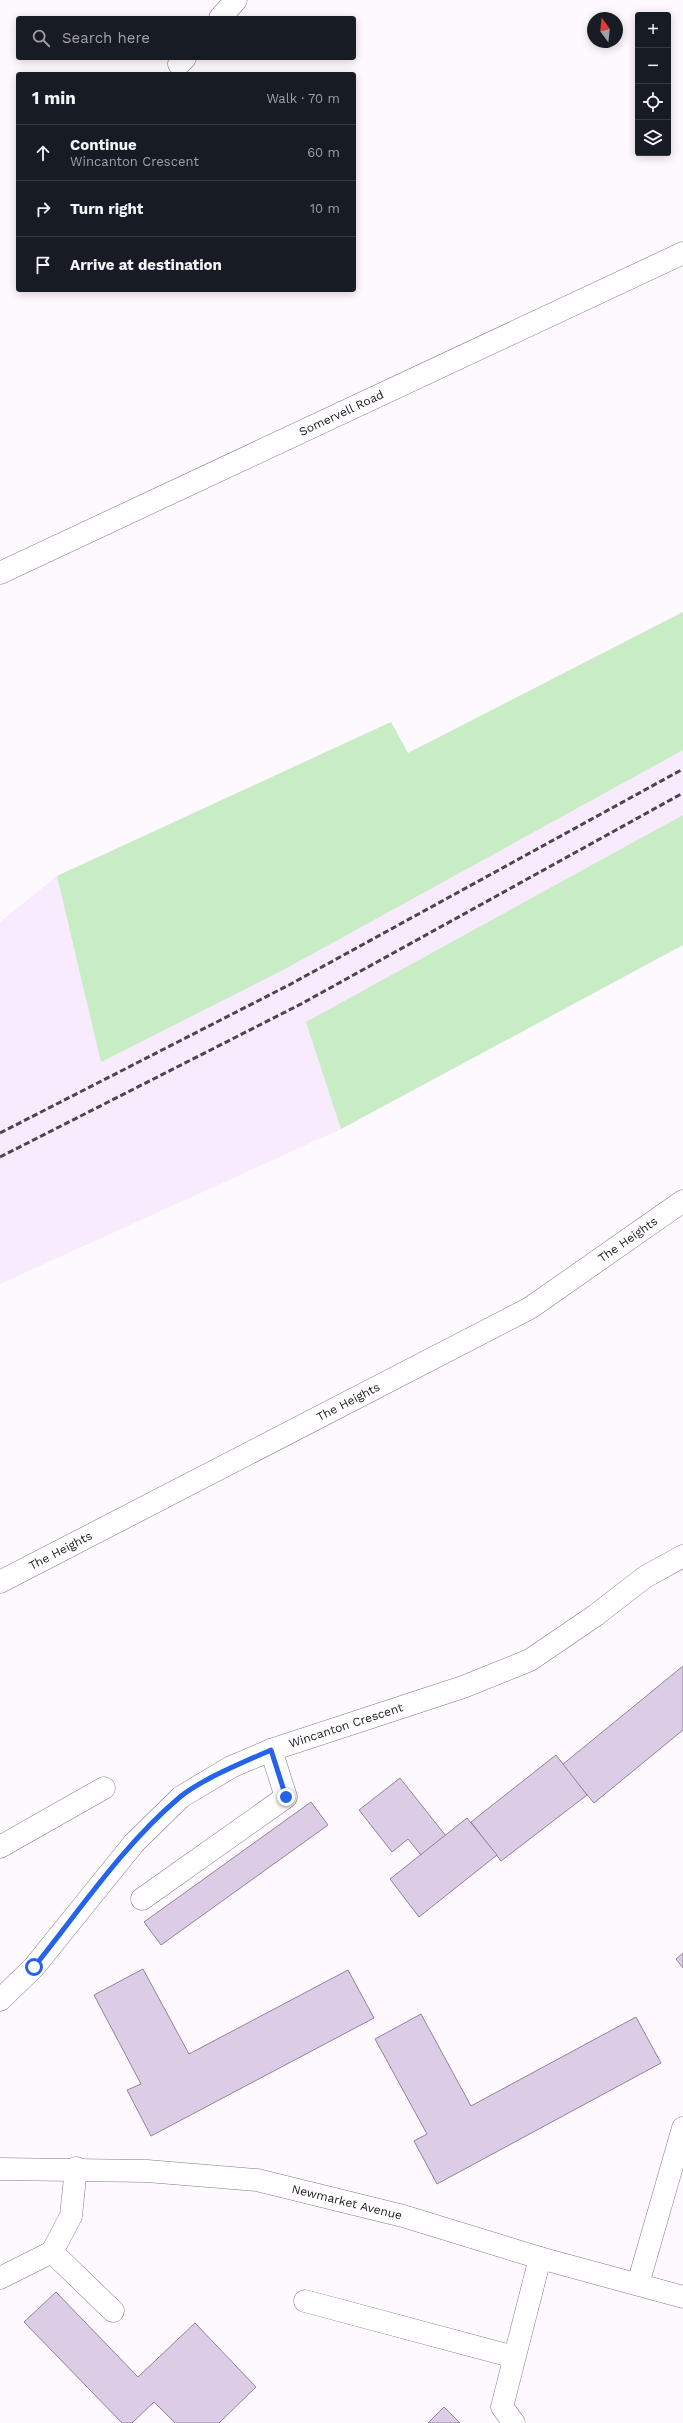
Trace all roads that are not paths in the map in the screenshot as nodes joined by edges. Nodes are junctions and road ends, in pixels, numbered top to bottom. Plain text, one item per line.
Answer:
1 (236, 0) edge
2 (222, 16) edge
3 (683, 253) edge
4 (2, 569) edge
5 (683, 1201) edge
6 (683, 1556) edge
7 (0, 1582) edge
8 (271, 1750) junction
9 (104, 1788) dead end
10 (0, 1847) edge
11 (142, 1899) dead end
12 (0, 2000) edge
13 (683, 2128) edge
14 (0, 2168) edge
15 (76, 2168) junction
16 (52, 2252) junction
17 (540, 2258) junction
18 (0, 2278) edge
19 (638, 2284) junction
20 (683, 2297) edge
21 (305, 2301) dead end
22 (112, 2311) dead end
23 (514, 2358) junction
24 (514, 2423) edge

1 - 2 street
3 - 4 street, Somervell Road
5 - 7 street, The Heights
6 - 8 street, Wincanton Crescent
8 - 11 street
8 - 12 street, Wincanton Crescent
9 - 10 street
13 - 19 street
14 - 15 street, Newmarket Avenue
15 - 16 street
15 - 17 street, Newmarket Avenue
16 - 18 street
16 - 22 street
17 - 19 street, Newmarket Avenue
17 - 23 street
19 - 20 street, Newmarket Avenue
21 - 23 street
23 - 24 street

